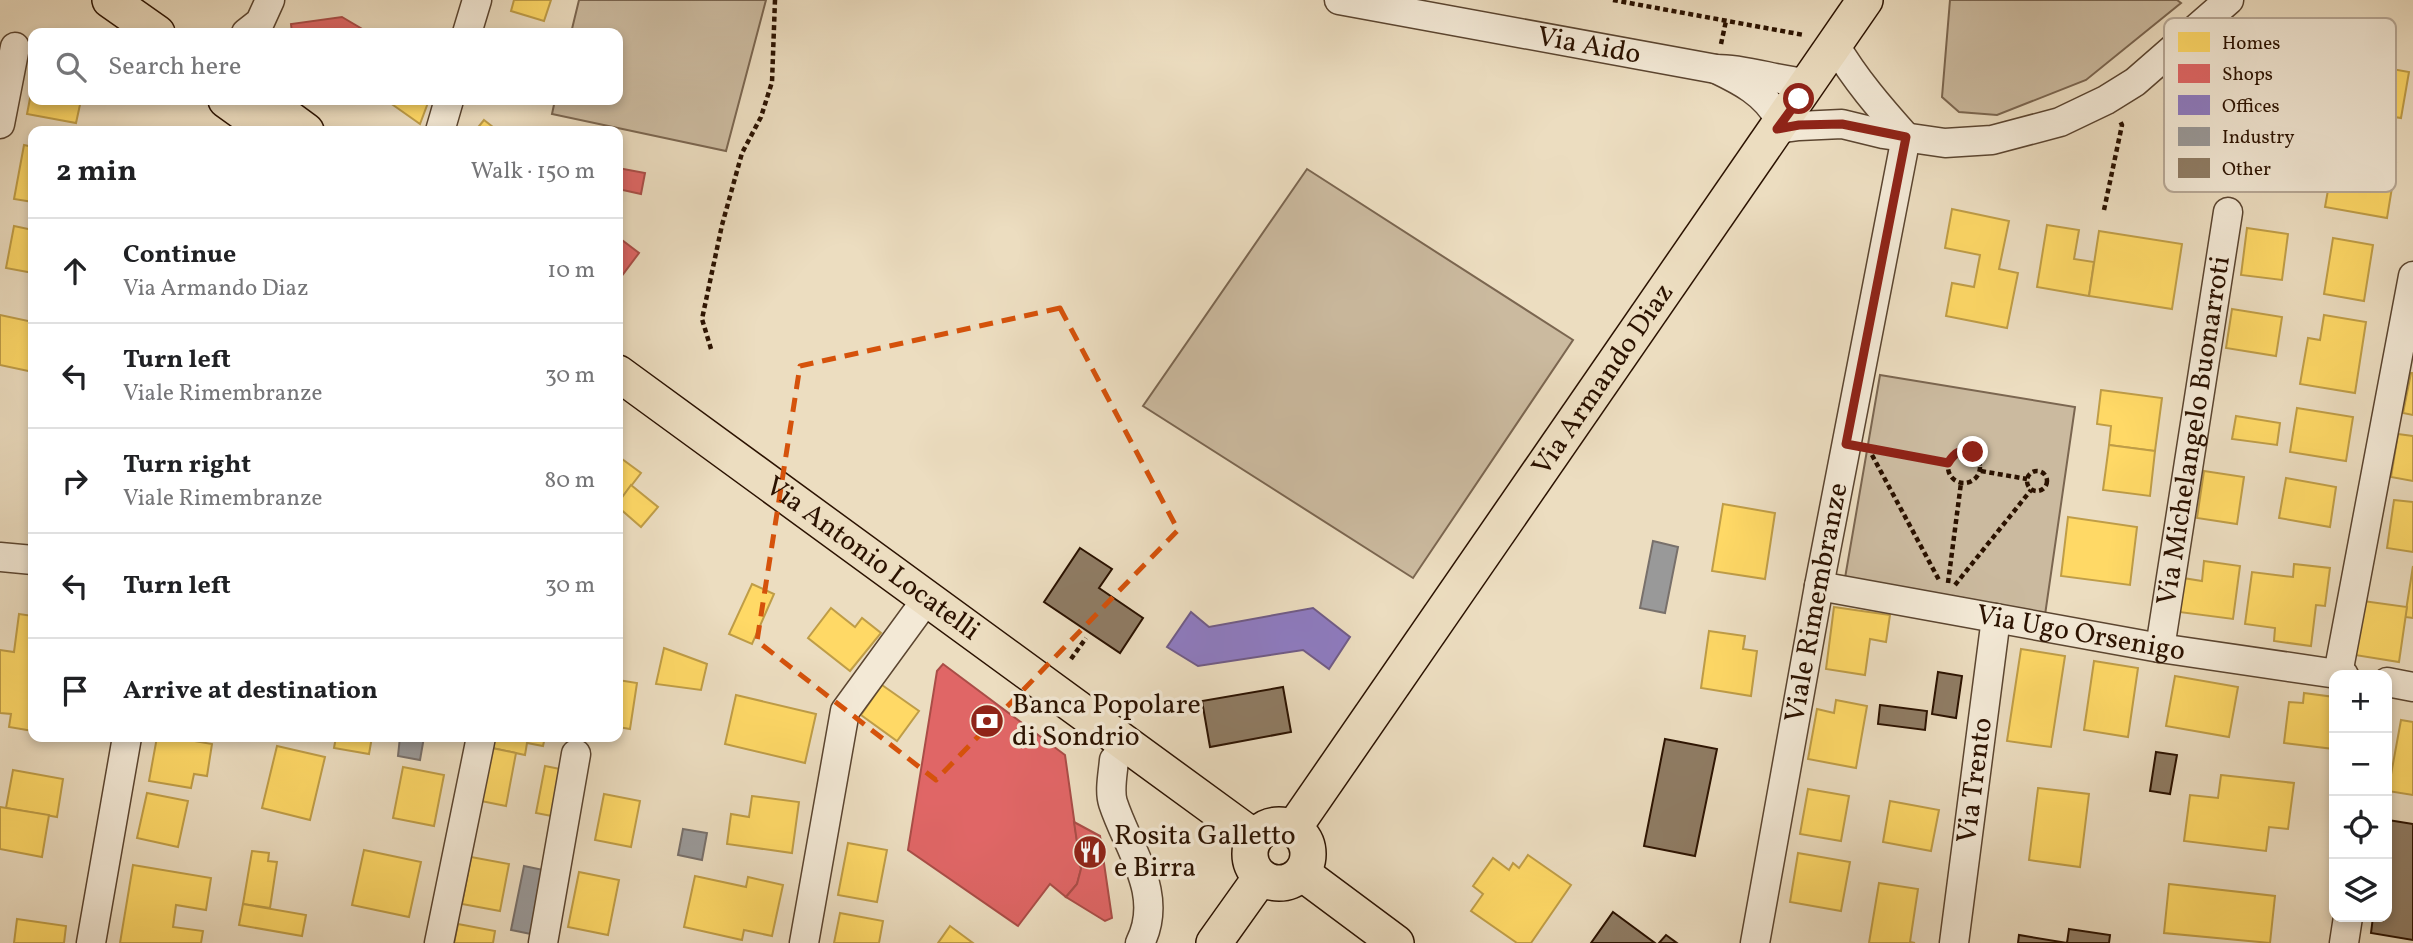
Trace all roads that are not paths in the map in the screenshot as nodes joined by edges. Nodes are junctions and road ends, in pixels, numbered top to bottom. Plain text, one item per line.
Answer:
1 (110, 0) edge
2 (270, 0) edge
3 (477, 0) edge
4 (1339, 0) edge
5 (1865, 0) edge
6 (2229, 0) edge
7 (2208, 18) edge
8 (150, 28) edge
9 (252, 28) edge
10 (469, 28) edge
11 (1822, 36) junction
12 (15, 47) dead end
13 (2164, 57) edge
14 (1718, 58) junction
15 (1809, 83) junction
16 (233, 105) edge
17 (271, 105) edge
18 (448, 105) edge
19 (0, 124) edge
20 (262, 126) edge
21 (299, 126) edge
22 (441, 126) edge
23 (1777, 129) junction
24 (1906, 137) junction
25 (2228, 212) dead end
26 (2413, 276) edge
27 (623, 377) edge
28 (0, 557) edge
29 (28, 560) edge
30 (1819, 586) junction
31 (926, 600) junction
32 (1996, 618) junction
33 (2160, 648) junction
34 (2342, 670) edge
35 (2329, 673) edge
36 (126, 742) edge
37 (480, 742) edge
38 (1128, 746) junction
39 (576, 754) dead end
40 (1293, 830) junction
41 (1255, 838) junction
42 (1302, 873) junction
43 (1261, 877) junction
44 (2347, 922) edge
45 (91, 943) edge
46 (439, 943) edge
47 (543, 943) edge
48 (804, 943) edge
49 (1140, 943) edge
50 (1214, 943) edge
51 (1396, 943) edge
52 (1755, 943) edge
53 (1954, 943) edge
54 (2344, 943) edge

1 - 8 main road
2 - 9 street
3 - 10 street
4 - 14 street, Via Aido
5 - 11 main road, Via Armando Diaz
6 - 7 street
11 - 15 main road, Via Armando Diaz
11 - 24 street
12 - 19 street
13 - 24 street
14 - 15 street, Via Aido
14 - 23 street, Via Aido
15 - 23 main road, Via Armando Diaz
16 - 20 main road
17 - 21 main road
18 - 22 street
23 - 24 street
23 - 40 main road, Via Armando Diaz
24 - 30 street, Viale Rimembranze
25 - 33 street, Via Michelangelo Buonarroti
26 - 34 street
27 - 31 main road, Via Antonio Locatelli
28 - 29 street
30 - 32 street, Via Ugo Orsenigo
30 - 52 street, Viale Rimembranze
31 - 38 main road, Via Antonio Locatelli
31 - 48 street
32 - 33 street, Via Ugo Orsenigo
32 - 53 street, Via Trento
33 - 35 street, Via Ugo Orsenigo
36 - 45 street
37 - 46 street
38 - 41 main road, Via Antonio Locatelli
38 - 49 street
39 - 47 street
40 - 41 main road
40 - 42 main road
41 - 43 main road
42 - 43 main road
42 - 51 main road
43 - 50 main road
44 - 54 street

